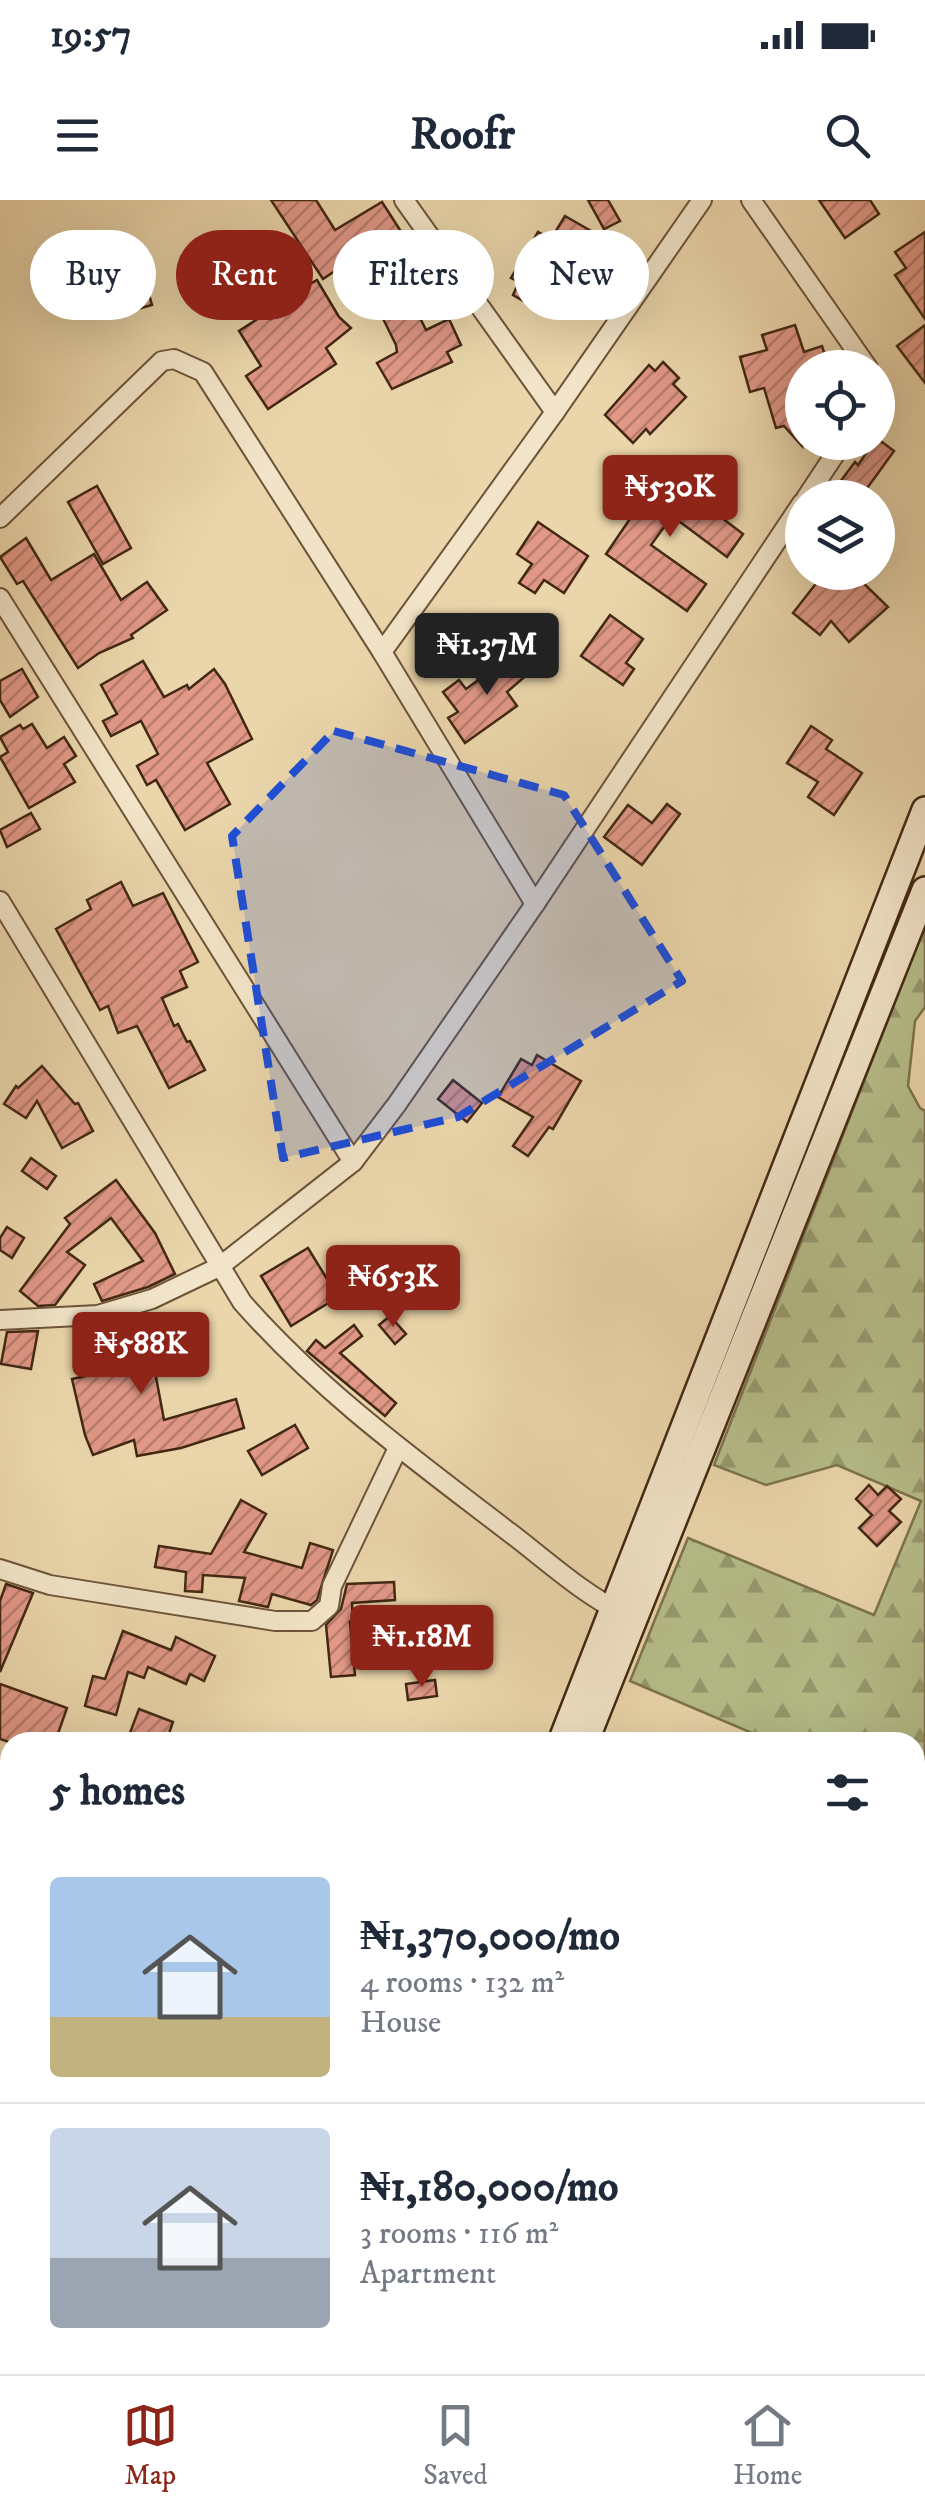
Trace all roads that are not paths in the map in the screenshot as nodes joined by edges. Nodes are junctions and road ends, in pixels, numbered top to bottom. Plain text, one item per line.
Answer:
1 (404, 200) edge
2 (702, 200) edge
3 (751, 200) edge
4 (855, 350) edge
5 (555, 412) junction
6 (0, 518) edge
7 (785, 529) edge
8 (0, 598) edge
9 (382, 652) junction
10 (925, 810) edge
11 (925, 890) edge
12 (0, 901) edge
13 (535, 904) junction
14 (353, 1162) junction
15 (219, 1267) junction
16 (0, 1320) edge
17 (398, 1448) junction
18 (0, 1569) edge
19 (624, 1614) junction
20 (567, 1732) edge
21 (588, 1732) edge

1 - 5 street
2 - 5 street
3 - 4 street
5 - 9 street
6 - 9 street
7 - 13 street
8 - 14 street
9 - 13 street
10 - 19 main road
11 - 19 main road
12 - 15 street
13 - 14 street
14 - 15 street
15 - 16 street
15 - 17 street
17 - 18 street
17 - 19 street
19 - 20 main road
19 - 21 main road

